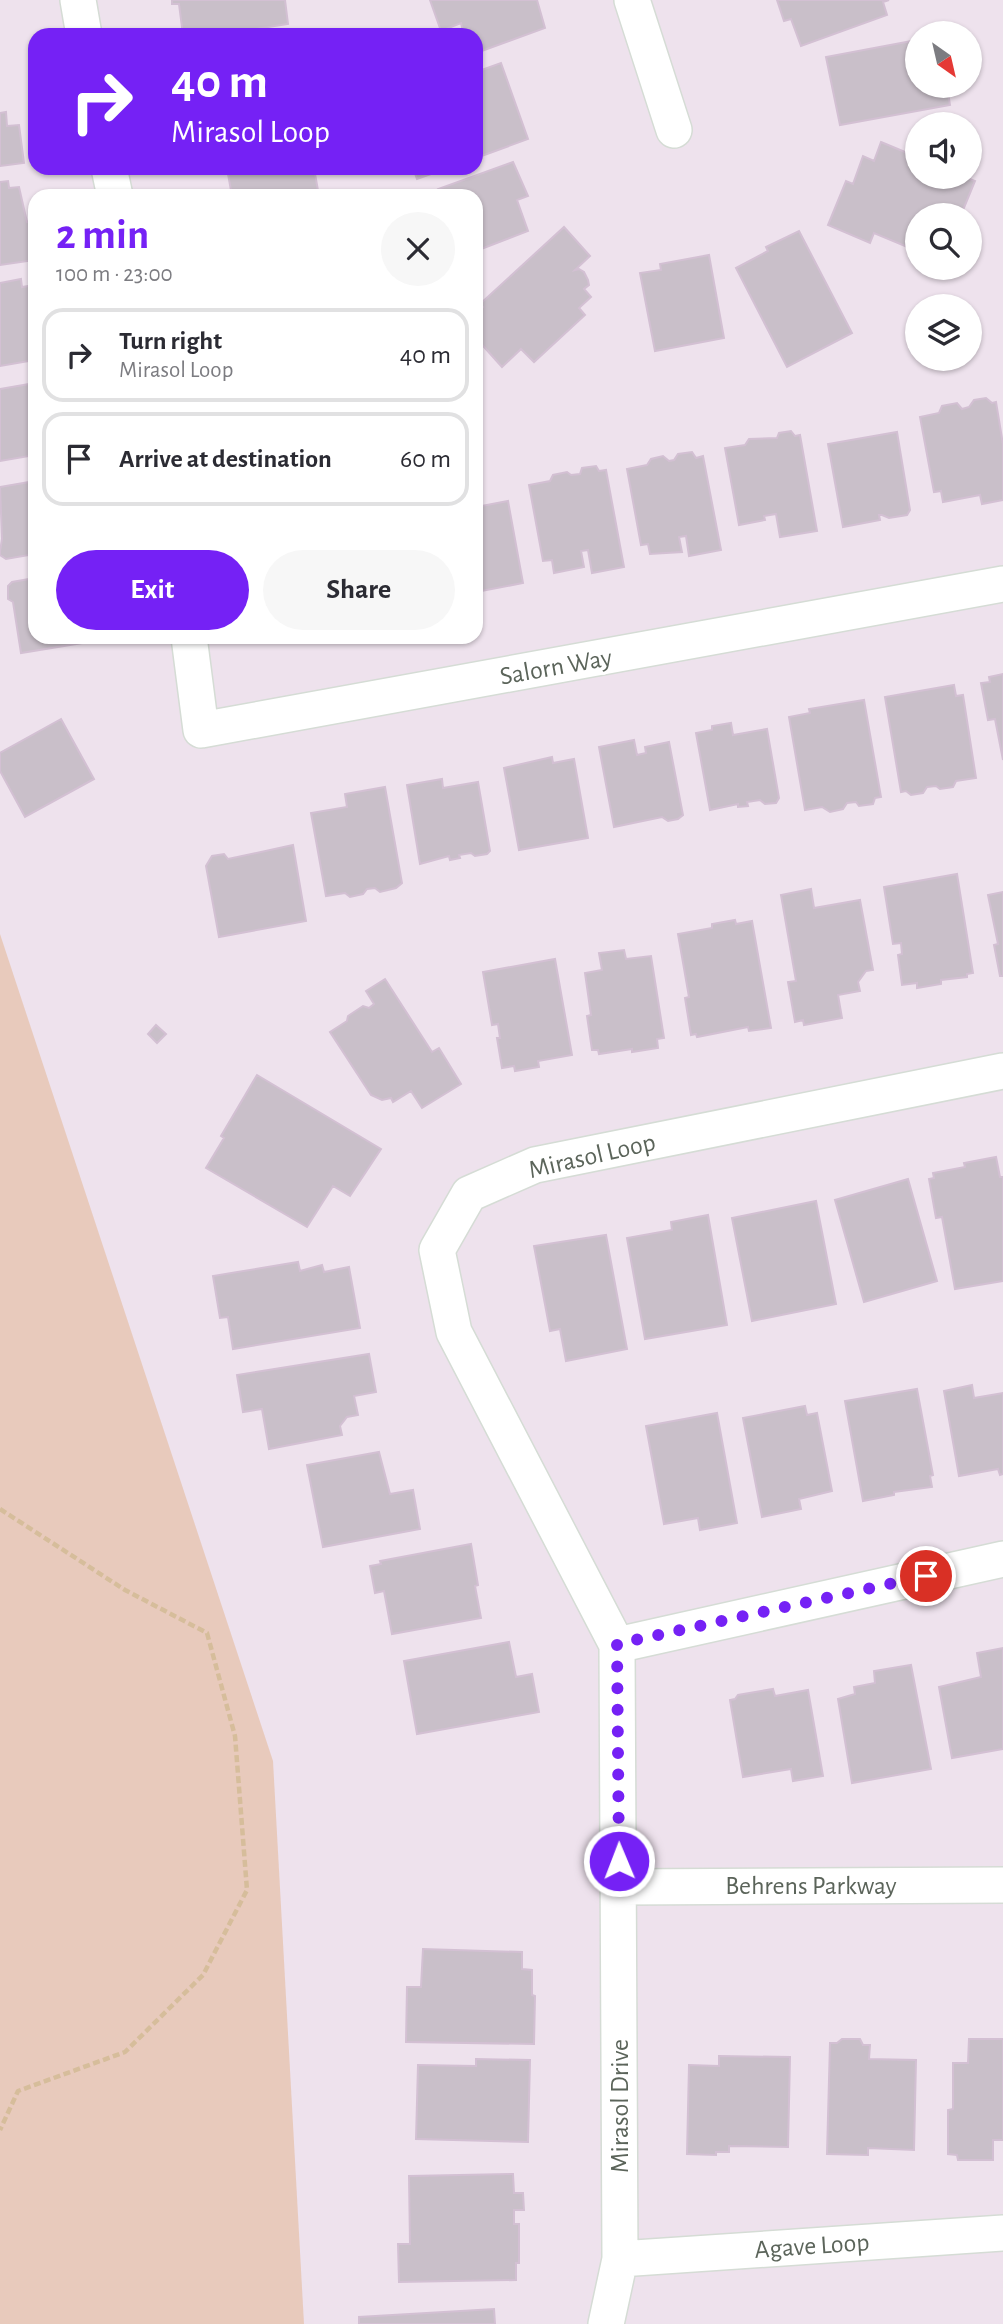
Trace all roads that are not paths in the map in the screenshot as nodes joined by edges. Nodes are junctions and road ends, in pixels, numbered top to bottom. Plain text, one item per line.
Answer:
1 (78, 0) edge
2 (632, 0) edge
3 (83, 28) edge
4 (674, 130) dead end
5 (1003, 584) edge
6 (189, 644) edge
7 (1003, 1071) edge
8 (1003, 1559) edge
9 (617, 1644) junction
10 (1003, 1885) edge
11 (620, 1887) junction
12 (1003, 2233) edge
13 (620, 2259) junction
14 (606, 2324) edge

1 - 3 street
2 - 4 street
5 - 6 street, Salorn Way
7 - 9 street, Mirasol Loop
8 - 9 street
9 - 11 street, Mirasol Loop
10 - 11 street, Behrens Parkway
11 - 13 street, Mirasol Drive
12 - 13 street, Agave Loop
13 - 14 street, Mirasol Drive

